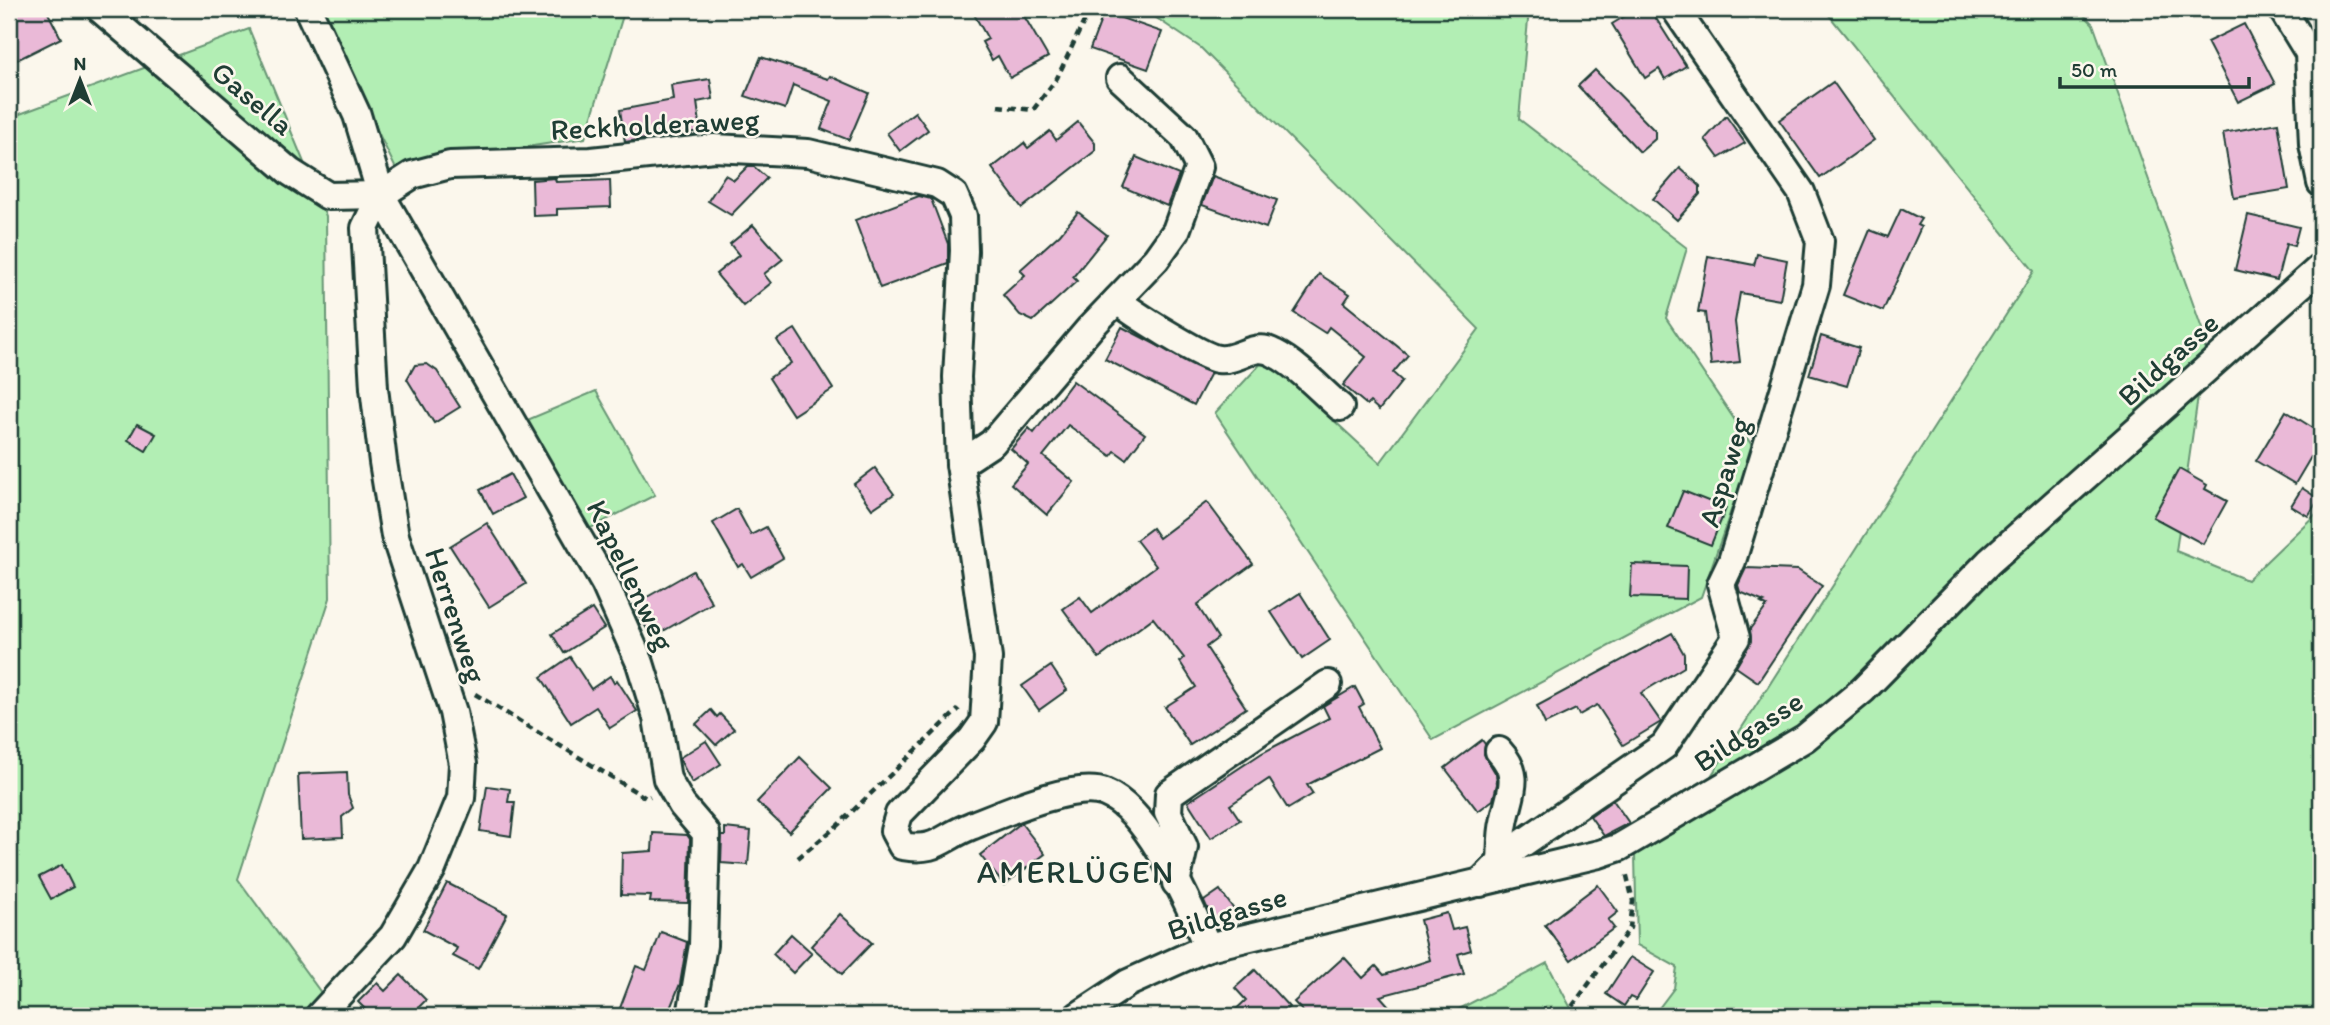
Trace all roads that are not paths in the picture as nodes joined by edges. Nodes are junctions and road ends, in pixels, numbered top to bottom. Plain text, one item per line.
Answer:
1 (100, 9) edge
2 (308, 9) edge
3 (1675, 9) edge
4 (2282, 9) edge
5 (1119, 78) dead end
6 (2321, 183) edge
7 (382, 195) junction
8 (2321, 267) edge
9 (1117, 300) junction
10 (1340, 407) dead end
11 (960, 464) junction
12 (1328, 684) dead end
13 (1499, 751) dead end
14 (1501, 862) junction
15 (1176, 883) junction
16 (1480, 883) junction
17 (1208, 947) junction
18 (319, 1016) edge
19 (691, 1016) edge
20 (1078, 1016) edge

1 - 7 street, Gasella
2 - 7 street, Kapellenweg
3 - 14 street, Aspaweg
4 - 6 street
5 - 9 street
7 - 11 street, Reckholderaweg
7 - 18 street, Herrenweg
7 - 19 street, Kapellenweg
8 - 16 street, Bildgasse
9 - 10 street
9 - 11 street
11 - 15 street, Reckholderaweg
12 - 15 street
13 - 14 street
14 - 16 street, Aspaweg
15 - 17 street, Reckholderaweg
16 - 17 street, Bildgasse
17 - 20 street, Bildgasse

